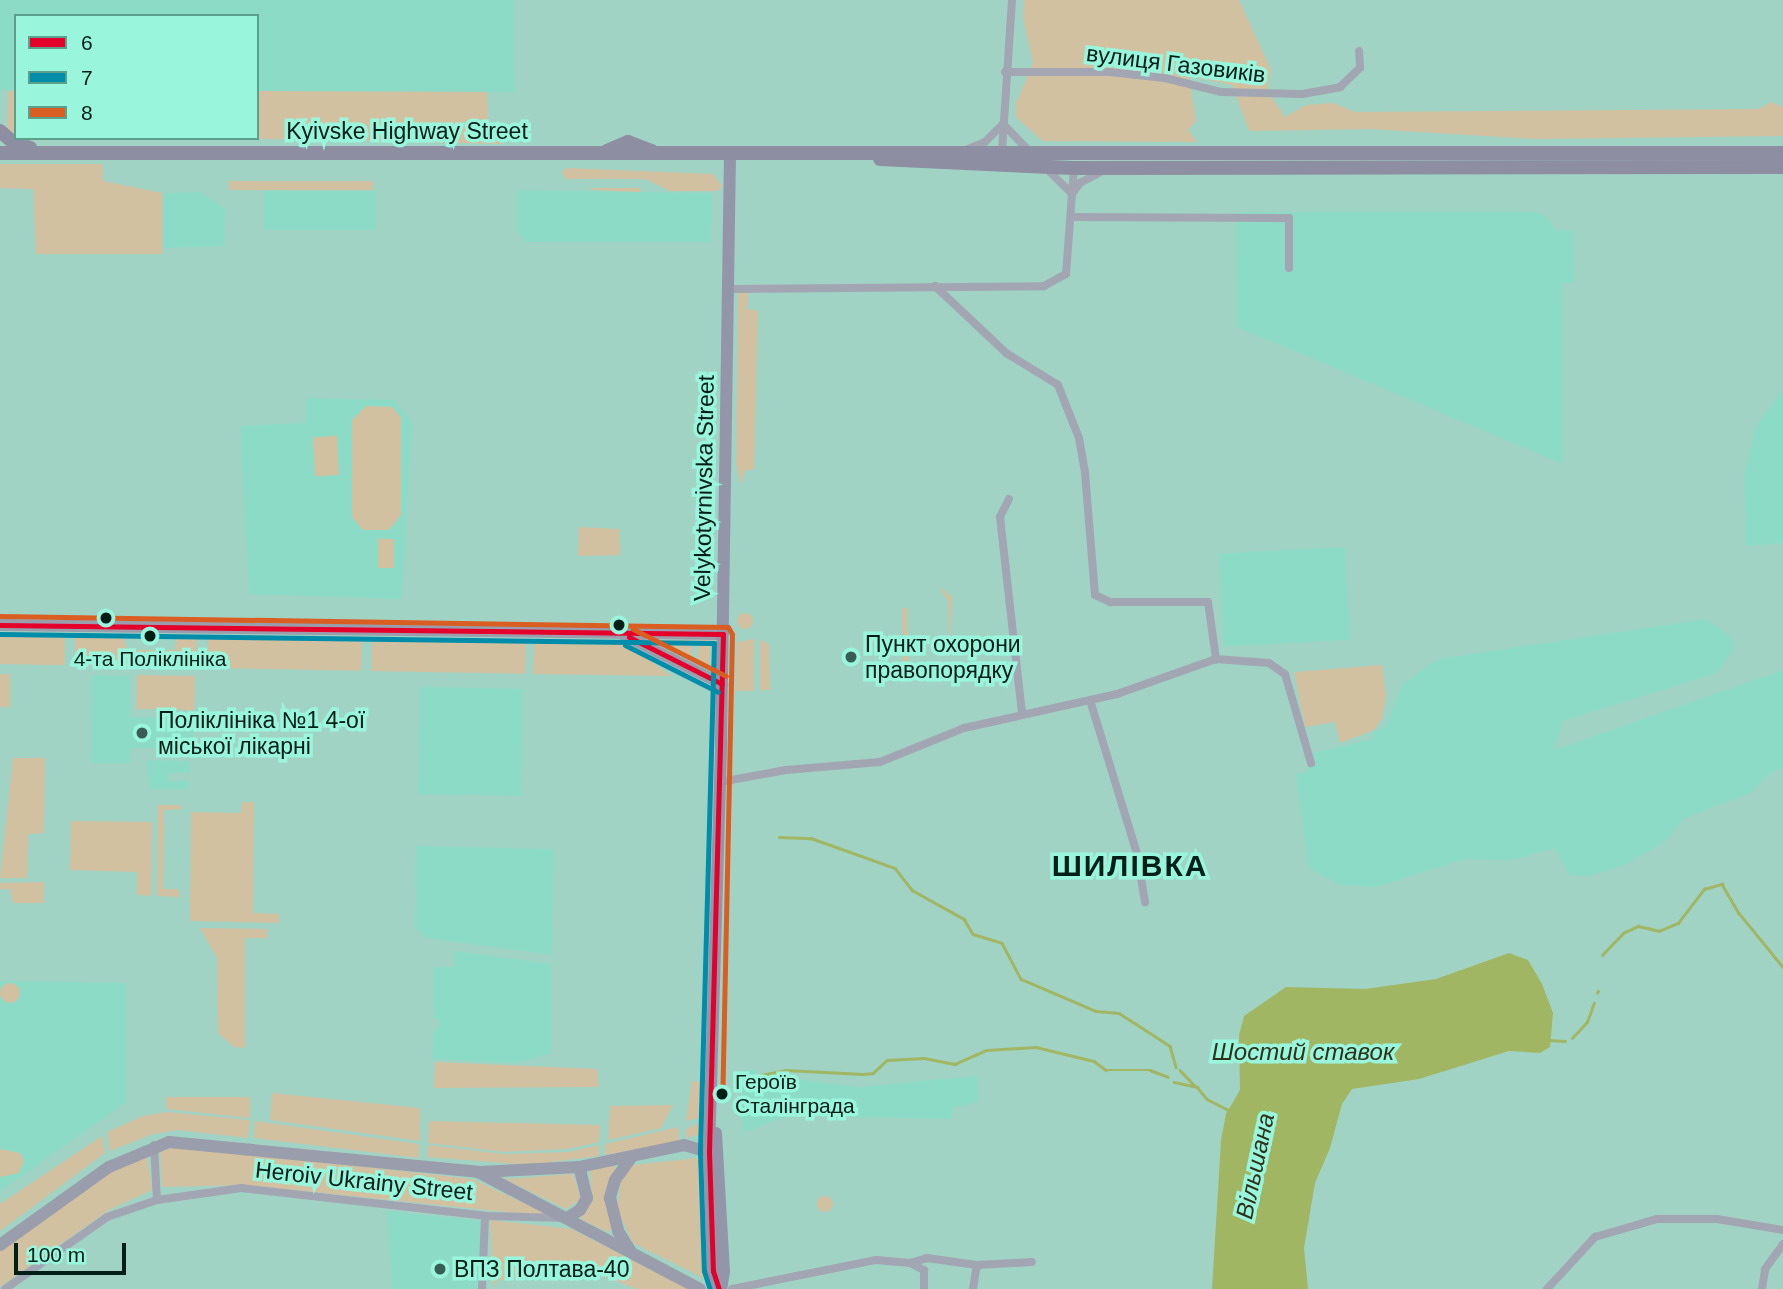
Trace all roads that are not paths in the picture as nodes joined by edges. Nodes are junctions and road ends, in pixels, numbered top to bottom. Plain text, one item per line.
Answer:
1 (1012, 0) edge
2 (1359, 51) dead end
3 (1005, 72) junction
4 (1003, 124) junction
5 (0, 131) edge
6 (1002, 152) junction
7 (1031, 152) junction
8 (0, 153) edge
9 (62, 153) junction
10 (1058, 153) junction
11 (1089, 153) junction
12 (1783, 153) edge
13 (730, 154) junction
14 (967, 158) junction
15 (1023, 167) junction
16 (1043, 167) junction
17 (1783, 167) edge
18 (1073, 168) junction
19 (1112, 168) junction
20 (1072, 194) junction
21 (1071, 217) junction
22 (1289, 268) dead end
23 (935, 286) junction
24 (728, 289) junction
25 (1009, 499) dead end
26 (0, 625) edge
27 (617, 632) junction
28 (723, 634) junction
29 (1216, 659) junction
30 (722, 684) junction
31 (1090, 699) junction
32 (1022, 712) junction
33 (1311, 763) dead end
34 (720, 782) junction
35 (1145, 902) dead end
36 (154, 1145) junction
37 (715, 1155) junction
38 (631, 1158) junction
39 (579, 1167) junction
40 (478, 1172) junction
41 (157, 1200) junction
42 (485, 1216) junction
43 (567, 1218) junction
44 (1783, 1230) edge
45 (1783, 1244) edge
46 (0, 1245) edge
47 (636, 1258) junction
48 (1032, 1262) dead end
49 (910, 1263) junction
50 (976, 1265) junction
51 (5, 1289) edge
52 (482, 1289) edge
53 (700, 1289) edge
54 (720, 1289) edge
55 (732, 1289) edge
56 (924, 1289) edge
57 (973, 1289) edge
58 (1547, 1289) edge
59 (1762, 1289) edge

1 - 3 street
2 - 3 street, вулиця Газовиків
3 - 4 street
4 - 6 street
4 - 7 street
4 - 14 street
5 - 9 highway
6 - 7 highway
6 - 14 highway
6 - 15 street
7 - 10 highway
8 - 9 highway, Kyivske Highway Street
9 - 13 highway, Kyivske Highway Street
10 - 11 highway
10 - 18 street
11 - 12 highway
11 - 18 street
13 - 14 highway
13 - 24 main road, Velykotyrnivska Street
14 - 15 highway
15 - 16 highway
16 - 18 highway
16 - 20 street
17 - 19 highway
18 - 19 highway
18 - 20 street
19 - 20 street
20 - 21 street
21 - 22 street
21 - 23 street
23 - 24 street
23 - 29 street
24 - 28 main road, Velykotyrnivska Street
25 - 32 street
26 - 27 main road
27 - 28 main road
27 - 30 main road
28 - 30 main road, Velykotyrnivska Street
29 - 31 street
29 - 33 street
30 - 34 main road, Velykotyrnivska Street
31 - 32 street
31 - 35 street
32 - 34 street
34 - 37 main road, Velykotyrnivska Street
36 - 40 main road, Heroiv Ukrainy Street
36 - 41 street
36 - 46 main road, Heroiv Ukrainy Street
37 - 38 main road, Heroiv Ukrainy Street
37 - 54 main road, Velykotyrnivska Street
38 - 39 main road, Heroiv Ukrainy Street
38 - 47 main road
39 - 40 main road, Heroiv Ukrainy Street
39 - 43 main road
40 - 43 main road, Heroiv Ukrainy Street
41 - 42 street, Heroiv Ukrainy Street
41 - 51 street, Heroiv Ukrainy Street
42 - 43 street, Heroiv Ukrainy Street
42 - 52 street
43 - 47 main road, Heroiv Ukrainy Street
44 - 58 street
45 - 59 street
47 - 53 main road, Heroiv Ukrainy Street
48 - 50 street
49 - 50 street
49 - 55 street
49 - 56 street
50 - 57 street

